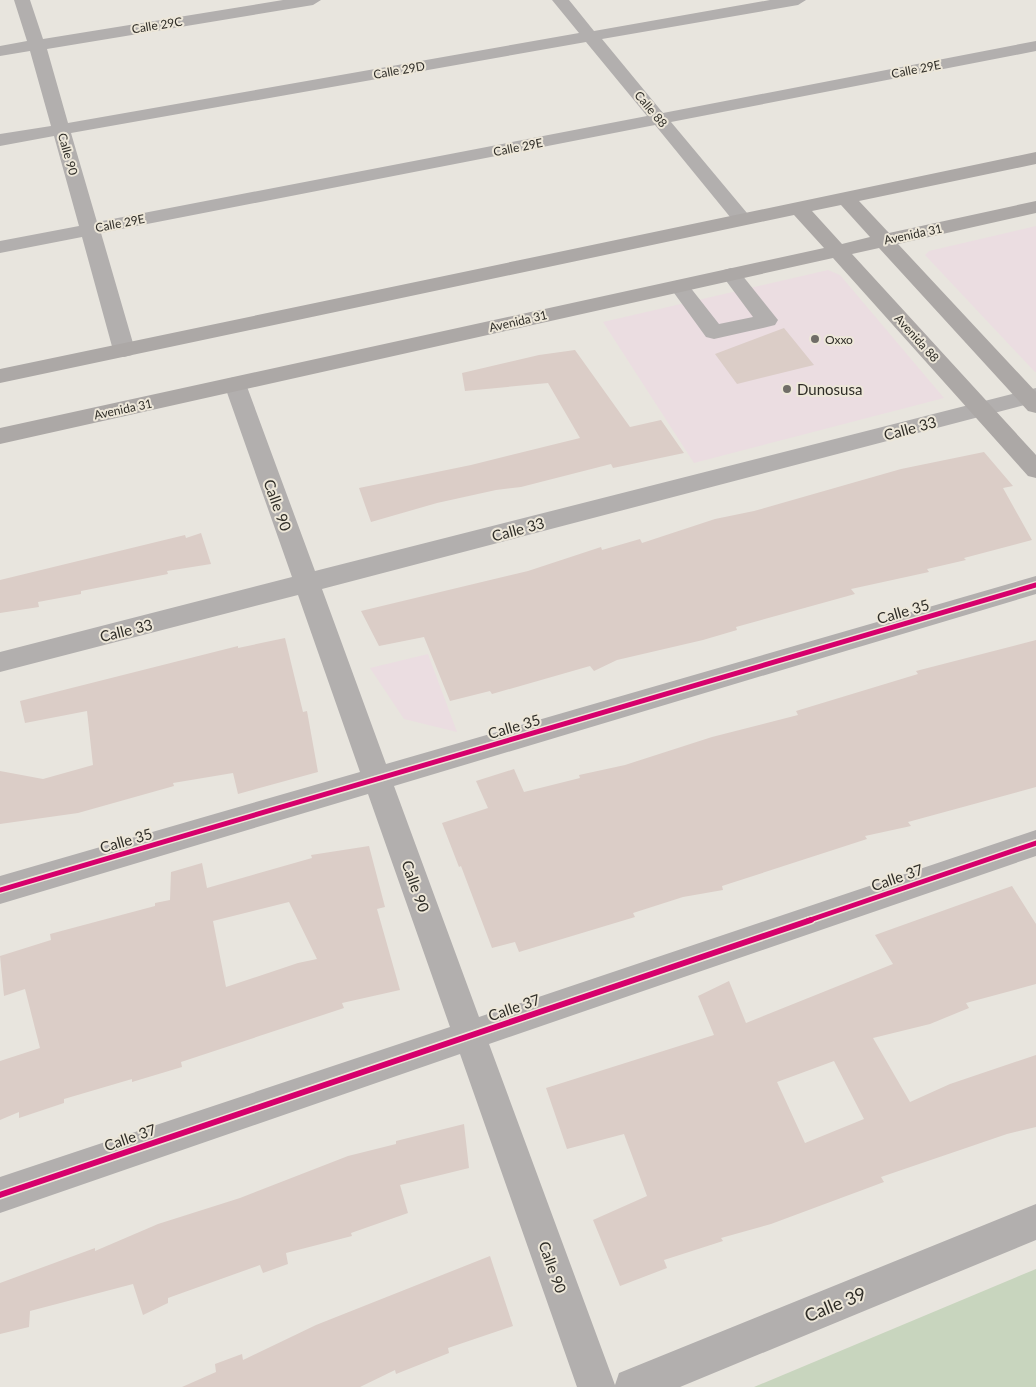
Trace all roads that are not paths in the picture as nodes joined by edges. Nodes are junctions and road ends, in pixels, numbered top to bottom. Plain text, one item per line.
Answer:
1 (22, 0) edge
2 (313, 0) edge
3 (560, 0) edge
4 (798, 0) edge
5 (590, 36) junction
6 (37, 45) junction
7 (1036, 46) edge
8 (0, 52) edge
9 (659, 119) junction
10 (61, 129) junction
11 (0, 140) edge
12 (1036, 158) edge
13 (844, 197) junction
14 (798, 207) junction
15 (1036, 207) edge
16 (742, 218) junction
17 (90, 229) junction
18 (884, 240) junction
19 (0, 246) edge
20 (838, 251) junction
21 (731, 274) junction
22 (679, 286) junction
23 (124, 350) junction
24 (0, 376) edge
25 (235, 384) junction
26 (1033, 399) edge
27 (982, 409) junction
28 (0, 436) edge
29 (1036, 470) edge
30 (307, 584) junction
31 (1036, 585) edge
32 (0, 662) edge
33 (377, 779) junction
34 (1036, 843) edge
35 (0, 890) edge
36 (470, 1035) junction
37 (0, 1195) edge
38 (1036, 1222) edge
39 (596, 1387) edge
40 (634, 1387) edge

1 - 6 street, Calle 90
2 - 6 street, Calle 29C
3 - 5 street, Calle 88
4 - 5 street, Calle 29D
5 - 9 street, Calle 88
5 - 10 street, Calle 29D
6 - 8 street, Calle 29C
6 - 10 street, Calle 90
7 - 9 street, Calle 29E
9 - 16 street, Calle 88
9 - 17 street, Calle 29E
10 - 11 street, Calle 29D
10 - 17 street, Calle 90
12 - 13 main road
13 - 14 main road
13 - 18 main road
14 - 16 main road
14 - 20 main road, Avenida 88
15 - 18 main road, Avenida 31
16 - 23 main road
17 - 19 street, Calle 29E
17 - 23 street, Calle 90
18 - 20 main road, Avenida 31
18 - 26 main road
20 - 21 main road, Avenida 31
20 - 27 main road, Avenida 88
21 - 22 main road, Avenida 31
21 - 22 street
22 - 25 main road, Avenida 31
23 - 24 main road
25 - 28 main road, Avenida 31
25 - 30 street, Calle 90
26 - 27 street, Calle 33
27 - 29 main road, Avenida 88
27 - 30 street, Calle 33
30 - 32 street, Calle 33
30 - 33 street, Calle 90
31 - 33 street, Calle 35
33 - 35 street, Calle 35
33 - 36 street, Calle 90
34 - 36 street, Calle 37
36 - 37 street, Calle 37
36 - 39 street, Calle 90
38 - 40 street, Calle 39

